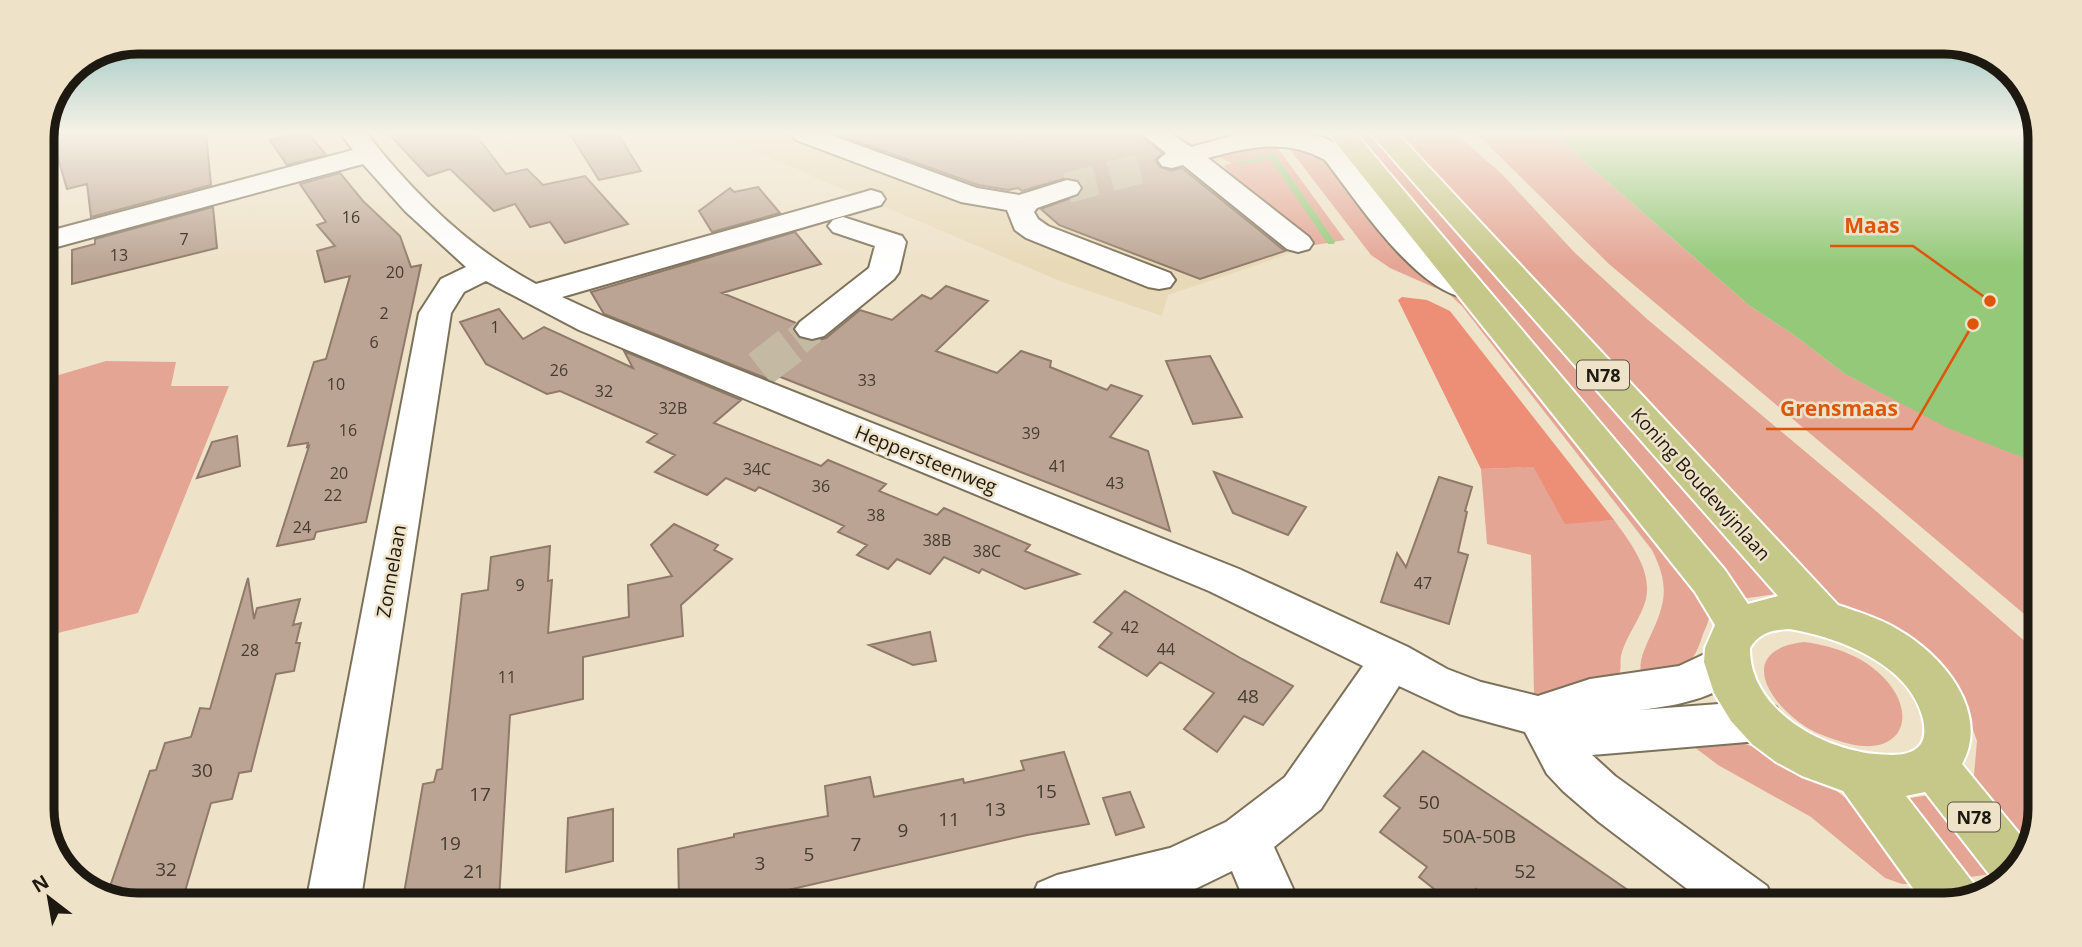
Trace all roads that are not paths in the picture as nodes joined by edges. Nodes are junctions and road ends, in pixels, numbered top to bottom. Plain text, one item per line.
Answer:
1 (250, 178) edge
2 (393, 178) edge
3 (923, 178) edge
4 (1226, 178) edge
5 (1367, 178) edge
6 (1424, 178) edge
7 (1067, 188) tunnel mouth
8 (871, 199) dead end
9 (1023, 204) junction
10 (843, 226) dead end
11 (54, 238) edge
12 (1298, 243) dead end
13 (487, 268) junction
14 (1160, 280) dead end
15 (534, 295) junction
16 (811, 329) tunnel mouth
17 (1822, 617) junction
18 (1733, 644) junction
19 (1392, 660) junction
20 (1542, 717) junction
21 (1759, 721) junction
22 (1933, 765) junction
23 (1859, 774) junction
24 (1244, 839) junction
25 (2010, 860) edge
26 (335, 893) edge
27 (1088, 893) edge
28 (1268, 893) edge
29 (1734, 893) edge
30 (1948, 893) edge

1 - 11 street
2 - 13 street, Heppersteenweg
3 - 9 street
4 - 12 street
5 - 18 main road, N78
6 - 17 main road, Koning Boudewijnlaan / N78
7 - 9 street
8 - 15 street
9 - 14 street
10 - 16 street
13 - 15 street, Heppersteenweg
13 - 26 street, Zonnelaan
15 - 19 street, Heppersteenweg
17 - 18 main road, N78
17 - 22 main road, N78
18 - 20 street
18 - 21 main road, N78
19 - 20 street, Heppersteenweg
19 - 24 street
20 - 21 street, Heppersteenweg
20 - 29 street
21 - 23 main road, N78
22 - 23 main road, N78
22 - 25 main road, N78
23 - 30 main road
24 - 27 street
24 - 28 street

